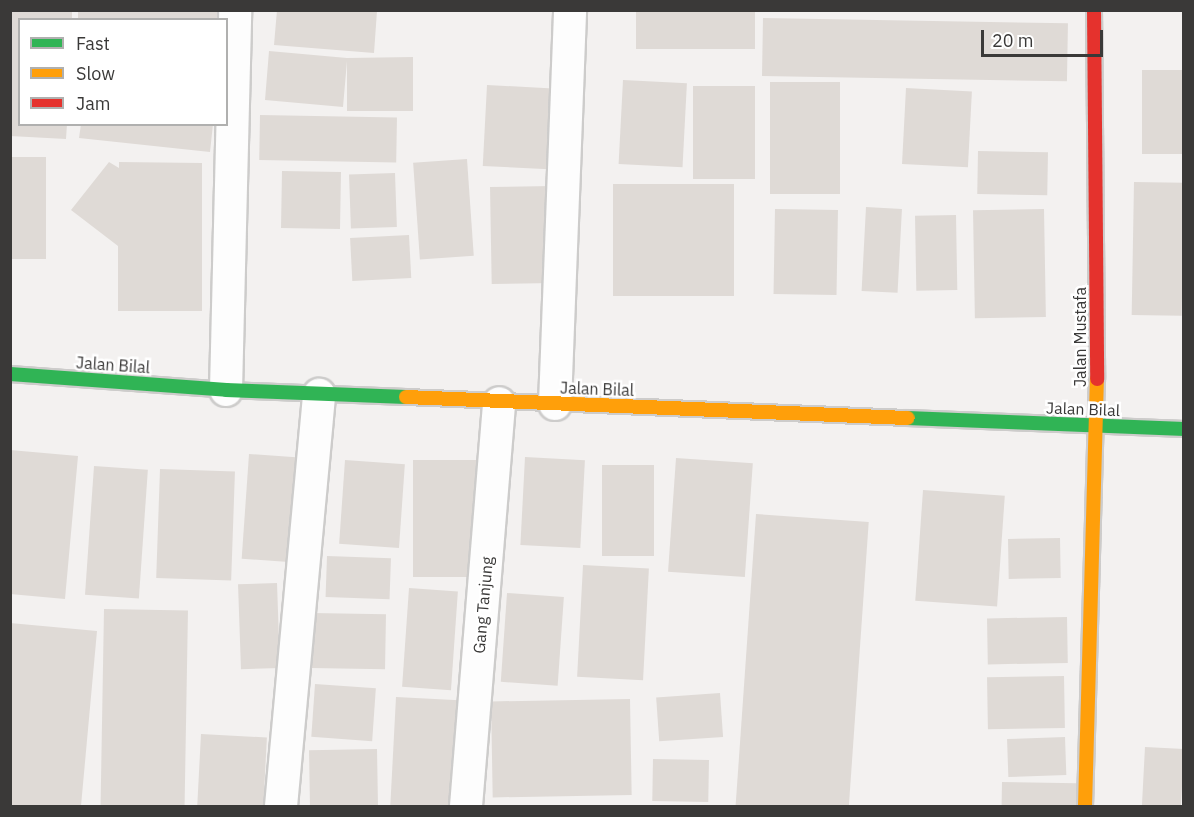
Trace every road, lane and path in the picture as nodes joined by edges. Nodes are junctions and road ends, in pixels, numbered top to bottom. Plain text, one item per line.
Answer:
1 (235, 10) edge
2 (570, 10) edge
3 (1095, 10) edge
4 (10, 374) edge
5 (226, 390) junction
6 (319, 394) junction
7 (499, 403) junction
8 (555, 404) junction
9 (1097, 426) junction
10 (1184, 429) edge
11 (281, 807) edge
12 (466, 807) edge
13 (1085, 807) edge

1 - 5 street
2 - 8 street
3 - 9 main road, Jalan Mustafa
4 - 5 main road, Jalan Bilal
5 - 6 main road, Jalan Bilal
6 - 7 main road, Jalan Bilal
6 - 11 street
7 - 8 main road, Jalan Bilal
7 - 12 street, Gang Tanjung
8 - 9 main road, Jalan Bilal
9 - 10 main road, Jalan Bilal
9 - 13 main road, Jalan Mustafa

